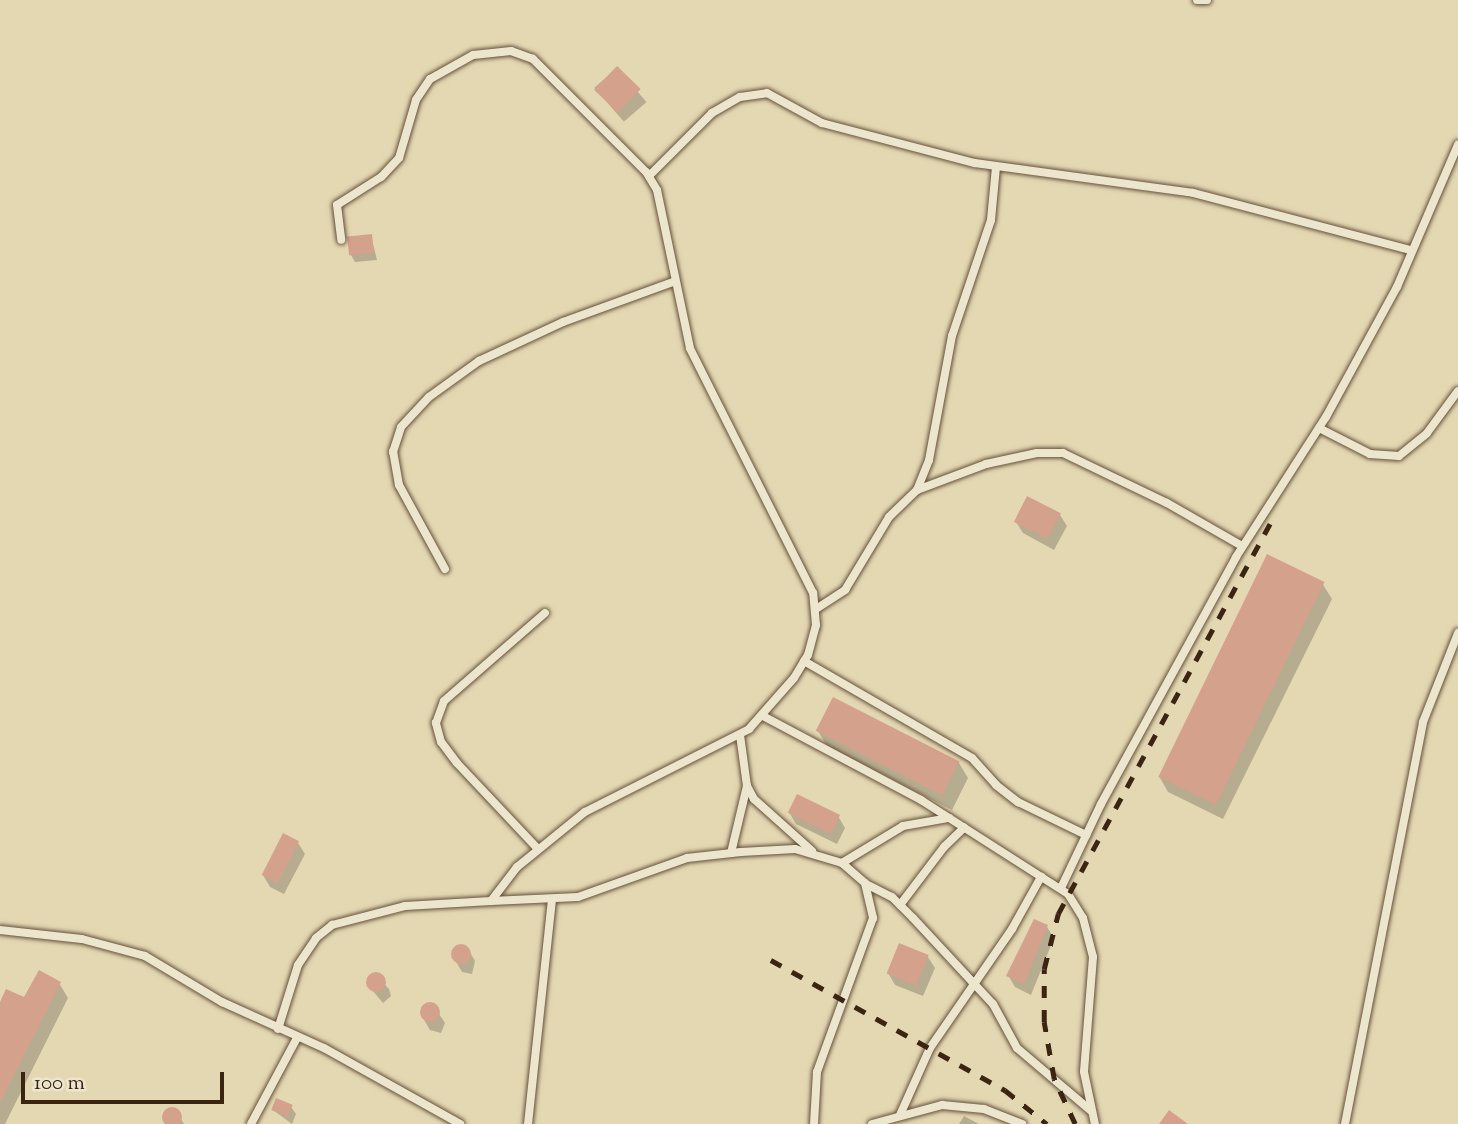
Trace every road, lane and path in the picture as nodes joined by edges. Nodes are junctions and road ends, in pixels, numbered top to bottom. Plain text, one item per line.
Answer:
1 (1197, 0) edge
2 (1208, 0) edge
3 (1458, 145) edge
4 (996, 167) junction
5 (649, 176) junction
6 (341, 240) dead end
7 (1412, 250) junction
8 (673, 282) junction
9 (1458, 391) edge
10 (1319, 428) junction
11 (917, 490) junction
12 (1242, 546) junction
13 (445, 569) dead end
14 (816, 609) junction
15 (545, 613) dead end
16 (1458, 633) edge
17 (804, 661) junction
18 (763, 716) junction
19 (740, 735) junction
20 (747, 786) junction
21 (949, 818) junction
22 (964, 828) junction
23 (1086, 835) junction
24 (538, 849) junction
25 (812, 851) junction
26 (731, 853) junction
27 (842, 863) junction
28 (1041, 877) junction
29 (865, 883) junction
30 (1061, 888) junction
31 (552, 900) junction
32 (491, 901) junction
33 (900, 905) junction
34 (0, 930) edge
35 (975, 985) junction
36 (278, 1029) junction
37 (297, 1038) junction
38 (1090, 1110) junction
39 (900, 1115) junction
40 (251, 1124) edge
41 (460, 1124) edge
42 (528, 1124) edge
43 (814, 1124) edge
44 (872, 1124) edge
45 (1022, 1124) edge
46 (1096, 1124) edge
47 (1345, 1124) edge

1 - 2 lane
3 - 7 lane
4 - 5 lane
4 - 7 lane
4 - 11 lane
5 - 6 lane
5 - 8 lane
7 - 10 lane
8 - 13 lane
8 - 14 lane
9 - 10 lane
10 - 12 lane
11 - 12 lane
11 - 14 lane
12 - 23 lane
14 - 17 lane
15 - 24 lane
16 - 47 lane
17 - 18 lane
17 - 23 lane
18 - 19 lane
18 - 21 lane
19 - 20 lane
19 - 24 lane
20 - 25 lane
20 - 26 lane
21 - 22 lane
21 - 27 lane
22 - 28 lane
22 - 33 lane
23 - 30 lane
24 - 32 lane
25 - 26 lane
25 - 27 lane
26 - 31 lane
27 - 29 lane
28 - 30 lane
28 - 35 lane
29 - 33 lane
29 - 43 lane
30 - 38 lane
31 - 32 lane
31 - 42 lane
32 - 36 lane
33 - 35 lane
34 - 36 lane
35 - 38 lane
35 - 39 lane
36 - 37 lane
37 - 40 lane
37 - 41 lane
38 - 46 lane
39 - 44 lane
39 - 45 lane

